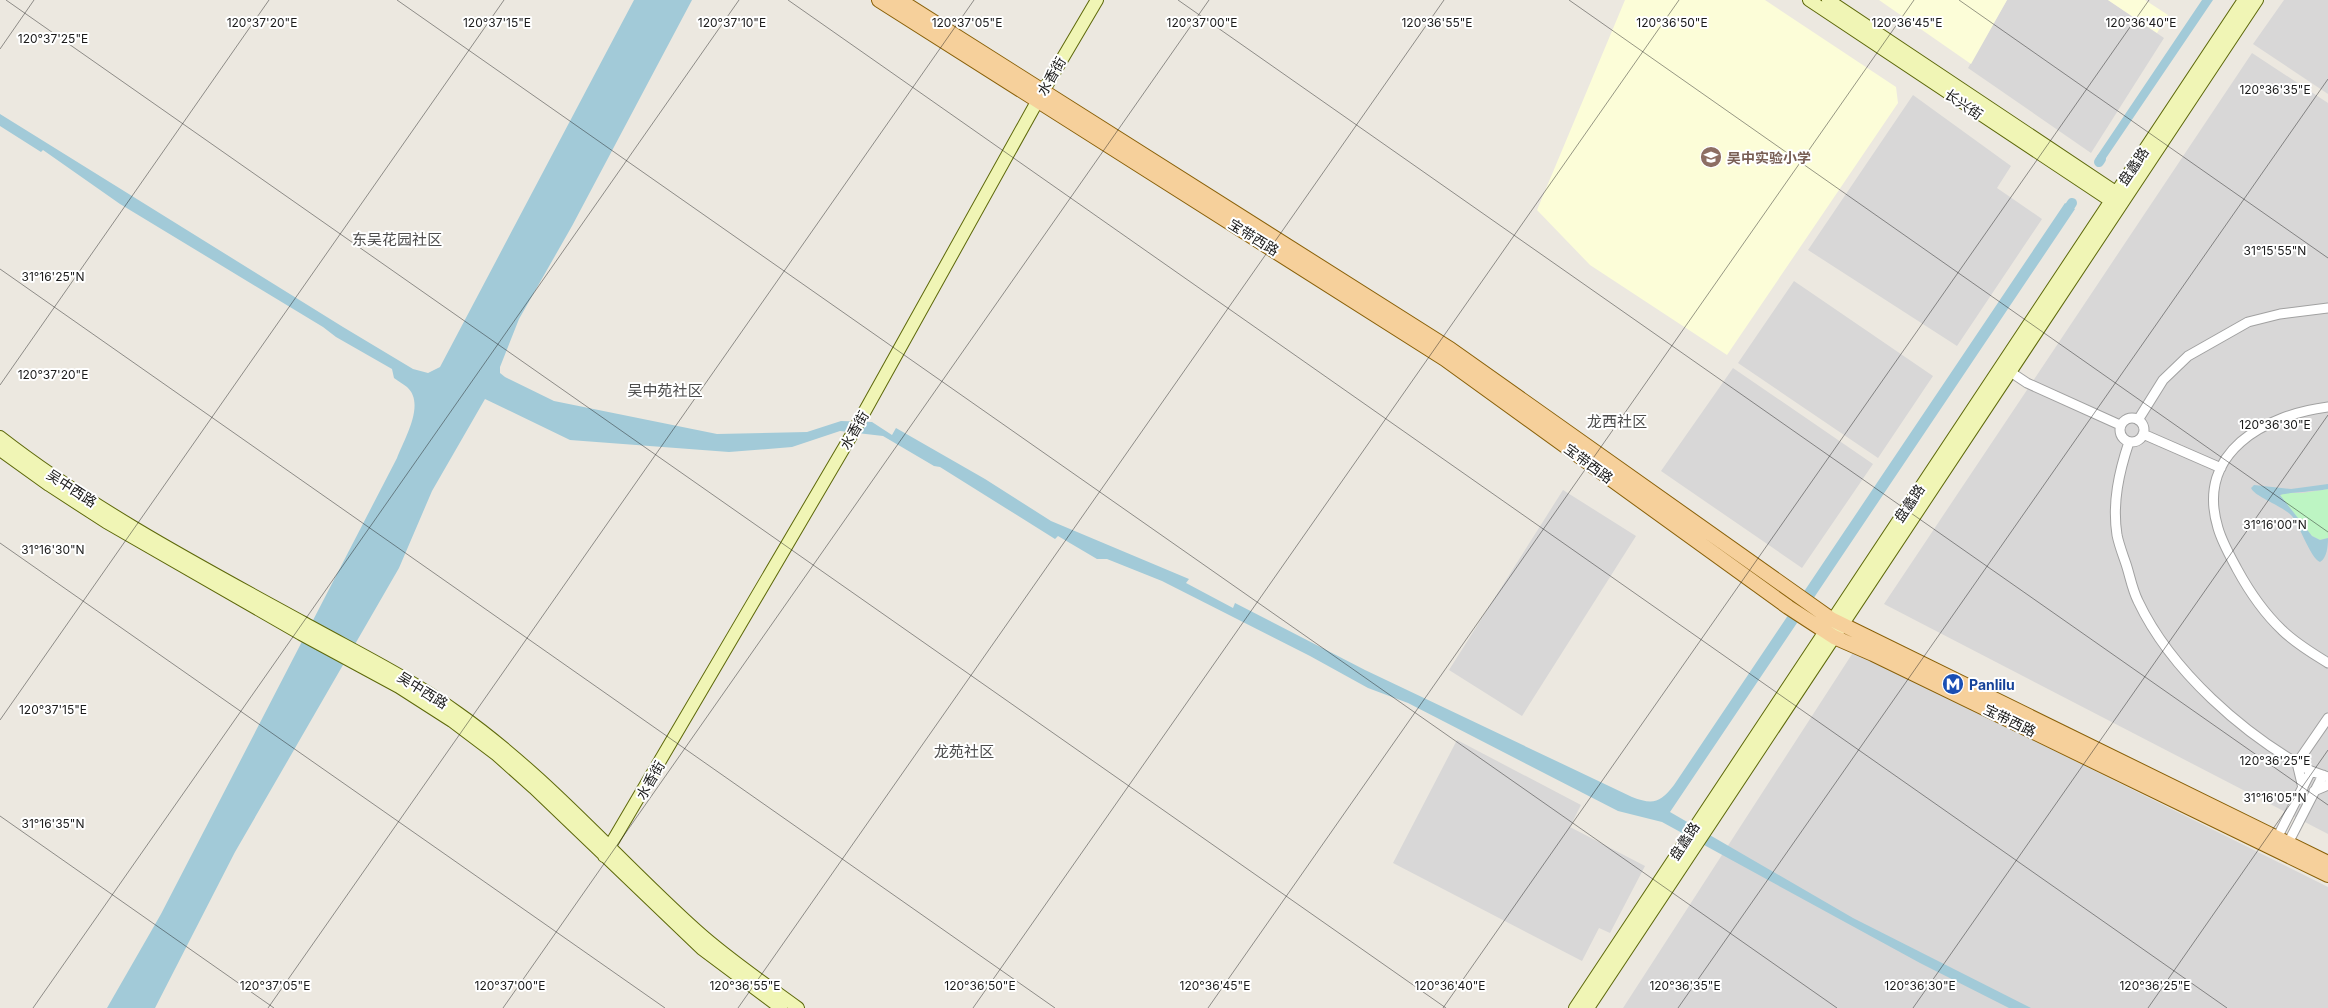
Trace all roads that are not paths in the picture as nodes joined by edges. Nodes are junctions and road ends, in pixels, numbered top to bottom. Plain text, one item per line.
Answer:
1 (879, 0) edge
2 (899, 0) edge
3 (1096, 0) edge
4 (1809, 0) edge
5 (1828, 0) edge
6 (2244, 0) edge
7 (2257, 0) edge
8 (1041, 95) junction
9 (2118, 199) junction
10 (2328, 308) edge
11 (2005, 368) junction
12 (2328, 407) edge
13 (2138, 420) junction
14 (2120, 425) junction
15 (2143, 434) junction
16 (0, 437) edge
17 (2129, 442) junction
18 (0, 450) edge
19 (2221, 468) junction
20 (1833, 628) junction
21 (302, 629) junction
22 (2328, 663) edge
23 (2328, 718) edge
24 (2297, 763) junction
25 (2312, 771) junction
26 (2325, 776) edge
27 (2328, 785) edge
28 (2304, 788) junction
29 (2314, 791) junction
30 (1690, 843) junction
31 (2280, 845) junction
32 (607, 852) junction
33 (2328, 863) edge
34 (2328, 875) edge
35 (781, 1008) edge
36 (798, 1008) edge
37 (1575, 1008) edge
38 (1588, 1008) edge

1 - 8 main road, 宝带西路
2 - 8 main road, 宝带西路
3 - 8 main road, 水香街
4 - 9 main road, 长兴街
5 - 9 main road, 长兴街
6 - 9 main road, 盘蠡路
7 - 9 main road, 盘蠡路
8 - 20 main road, 宝带西路
8 - 20 main road, 宝带西路
8 - 32 main road, 水香街
9 - 11 main road, 盘蠡路
10 - 13 street
11 - 14 street
11 - 20 main road, 盘蠡路
12 - 19 street
13 - 14 street
13 - 15 street
14 - 17 street
15 - 17 street
15 - 19 street
16 - 21 main road, 吴中西路
17 - 24 street
18 - 21 main road, 吴中西路
19 - 22 street
20 - 30 main road, 盘蠡路
20 - 31 main road, 宝带西路
21 - 32 main road, 吴中西路
23 - 24 street
24 - 25 street
24 - 28 street
25 - 26 street
25 - 28 street
26 - 29 street
27 - 29 street
28 - 31 street
29 - 31 street
30 - 37 main road, 盘蠡路
30 - 38 main road, 盘蠡路
31 - 33 main road, 宝带西路
31 - 34 main road, 宝带西路
32 - 35 main road, 吴中西路
32 - 36 main road, 吴中西路

